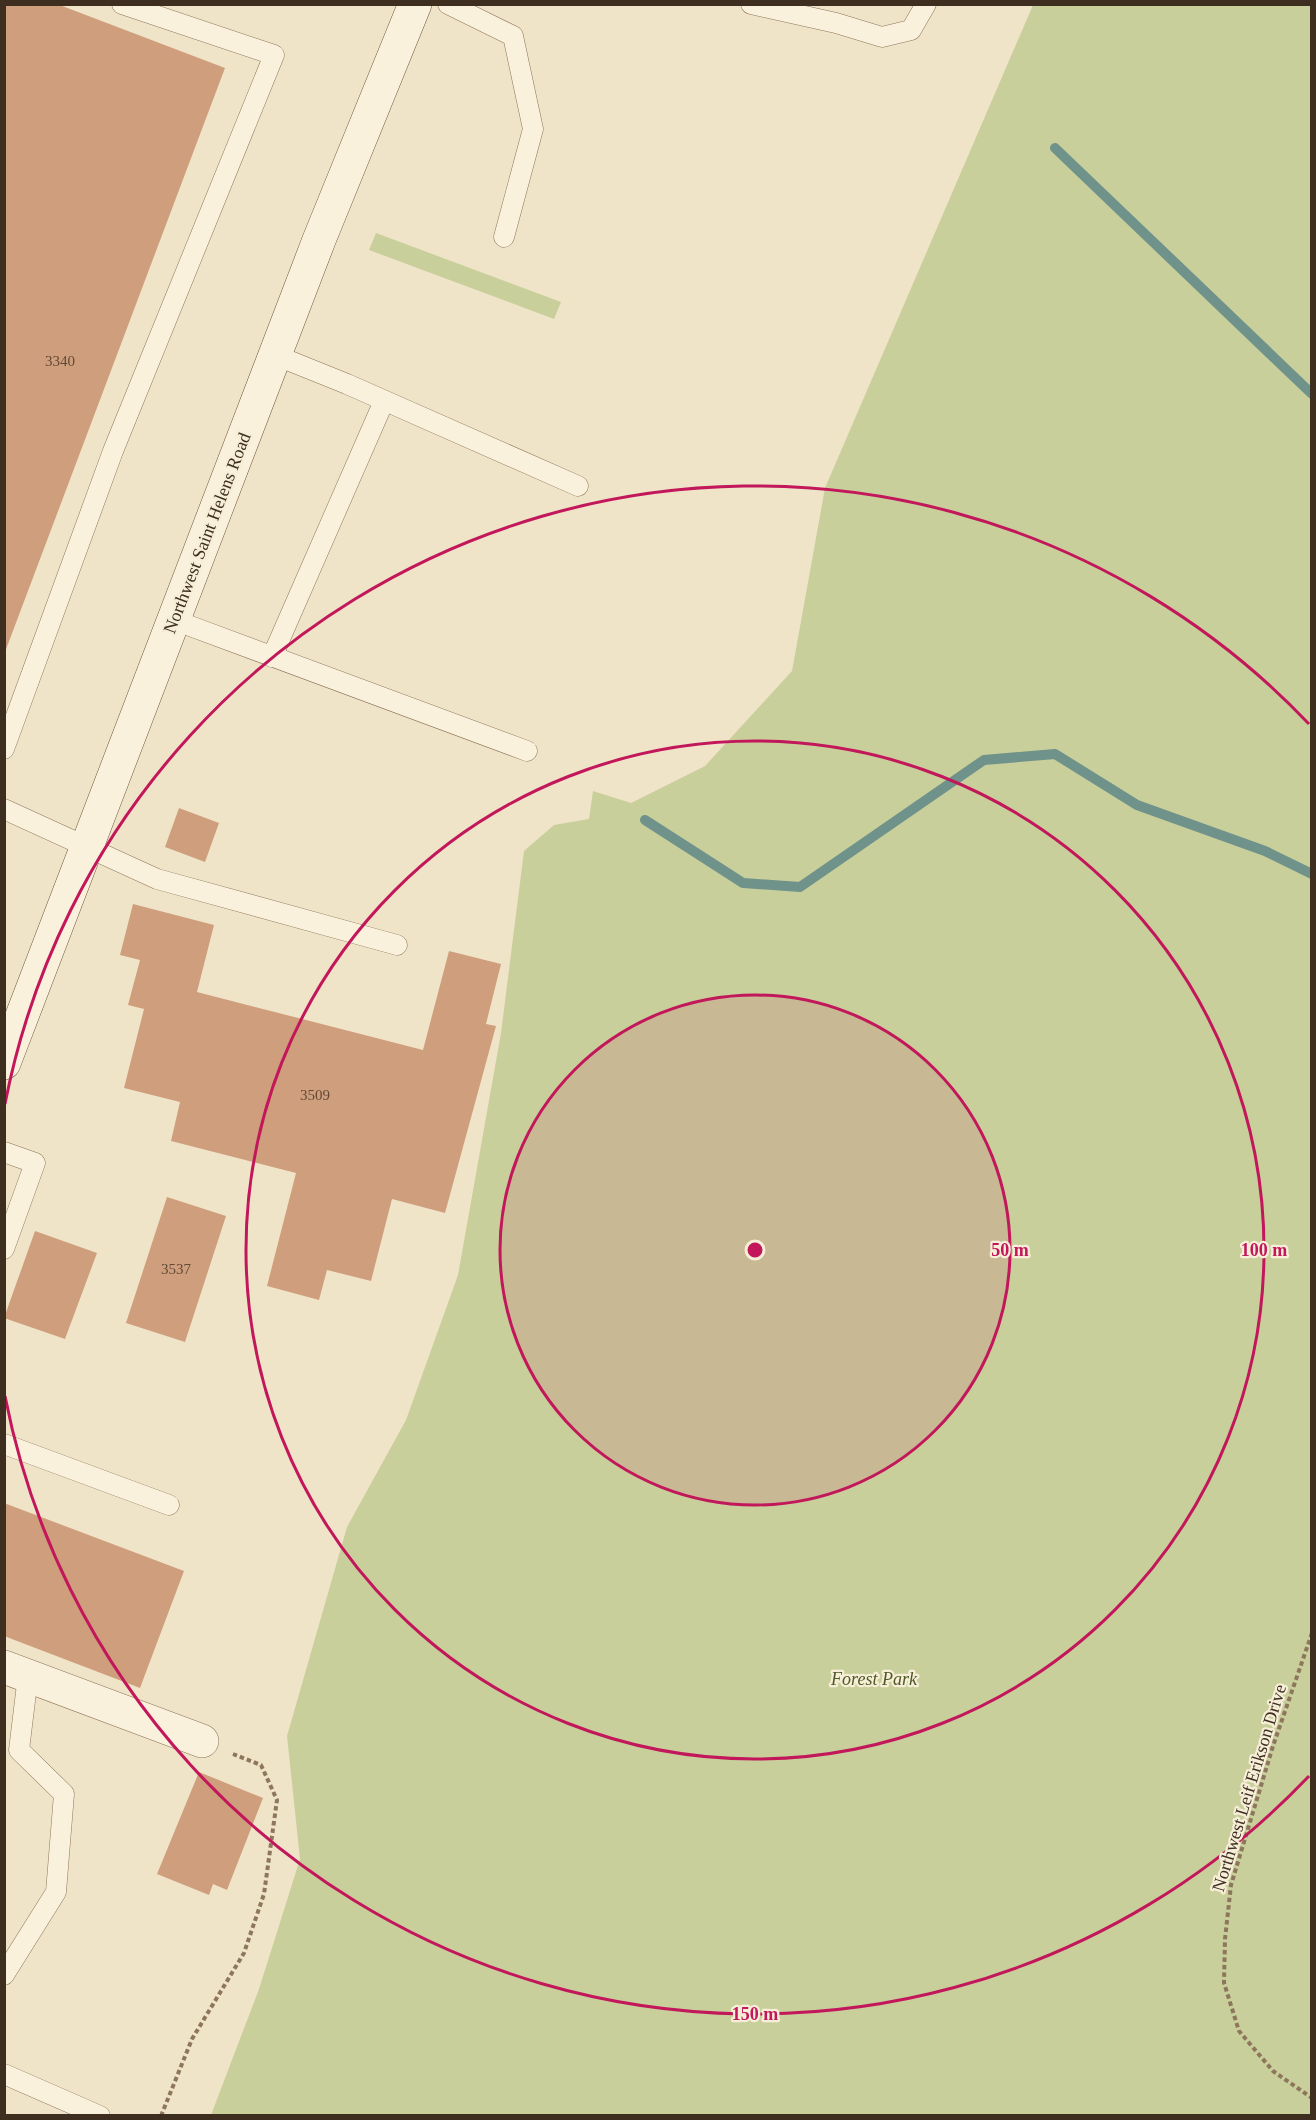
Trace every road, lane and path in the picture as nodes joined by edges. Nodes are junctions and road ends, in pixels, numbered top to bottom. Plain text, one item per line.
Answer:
1 (122, 4) edge
2 (415, 4) edge
3 (448, 4) edge
4 (751, 4) edge
5 (926, 4) edge
6 (504, 237) dead end
7 (275, 355) junction
8 (384, 401) junction
9 (578, 486) dead end
10 (174, 620) junction
11 (272, 657) junction
12 (4, 749) edge
13 (527, 751) dead end
14 (4, 808) edge
15 (88, 846) junction
16 (398, 945) dead end
17 (4, 1063) edge
18 (4, 1152) edge
19 (4, 1249) edge
20 (4, 1444) edge
21 (170, 1505) dead end
22 (1311, 1633) edge
23 (16, 1671) edge
24 (202, 1741) joint
25 (4, 1975) edge
26 (4, 2074) edge
27 (1311, 2098) edge
28 (100, 2115) edge
29 (161, 2115) edge

1 - 12 lane
2 - 7 main road, Northwest Saint Helens Road
3 - 6 lane
4 - 5 lane
7 - 8 lane
7 - 10 main road, Northwest Saint Helens Road
8 - 9 lane
8 - 11 lane
10 - 11 lane
10 - 15 main road, Northwest Saint Helens Road
11 - 13 lane
14 - 15 lane
15 - 16 lane
15 - 17 main road, Northwest Saint Helens Road
18 - 19 lane
20 - 21 lane
22 - 27 path, Northwest Leif Erikson Drive
23 - 24 main road
23 - 25 lane
24 - 29 path
26 - 28 lane

